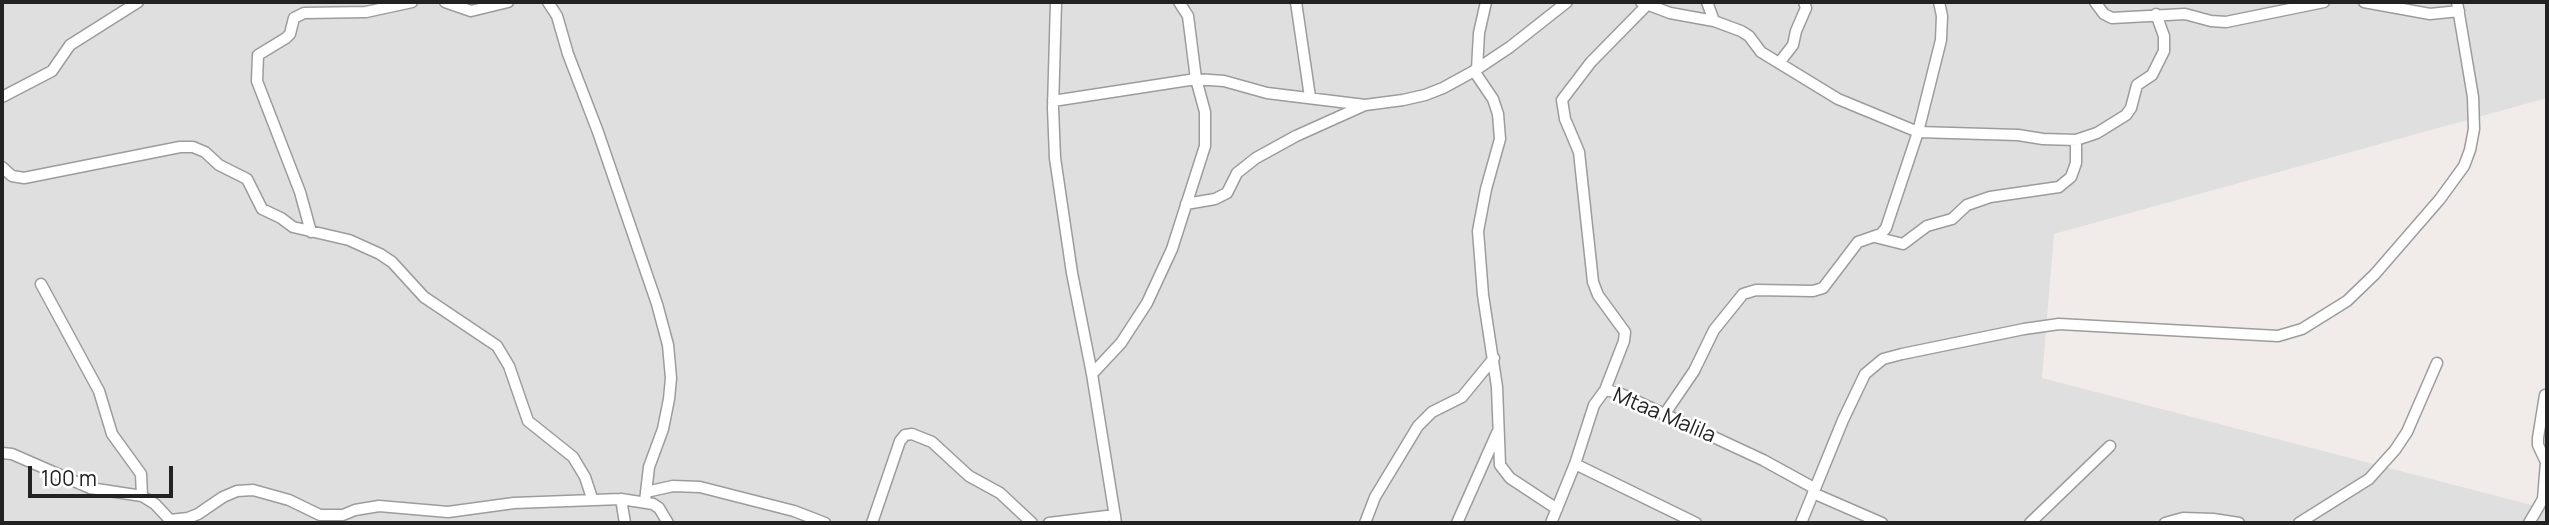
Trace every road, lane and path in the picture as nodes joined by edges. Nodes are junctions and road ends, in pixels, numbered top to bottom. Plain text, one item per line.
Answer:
1 (412, 2) edge
2 (445, 2) edge
3 (508, 2) edge
4 (548, 2) edge
5 (1056, 2) edge
6 (1296, 2) edge
7 (1486, 2) edge
8 (1567, 2) edge
9 (1707, 2) edge
10 (1804, 2) edge
11 (1939, 2) edge
12 (2095, 2) edge
13 (2324, 2) edge
14 (2364, 2) edge
15 (135, 3) edge
16 (1181, 3) edge
17 (1644, 3) edge
18 (2458, 6) edge
19 (2157, 14) junction
20 (1714, 21) junction
21 (1779, 63) junction
22 (1476, 70) junction
23 (1196, 79) junction
24 (2, 97) edge
25 (1310, 97) junction
26 (1053, 102) junction
27 (1365, 105) junction
28 (1918, 132) junction
29 (2076, 140) junction
30 (2, 167) edge
31 (1186, 204) junction
32 (311, 232) junction
33 (1875, 237) junction
34 (41, 284) dead end
35 (1494, 358) junction
36 (2438, 363) dead end
37 (1092, 374) junction
38 (1605, 390) junction
39 (2545, 396) dead end
40 (1664, 415) junction
41 (1498, 431) junction
42 (2110, 446) dead end
43 (2, 453) edge
44 (1575, 464) junction
45 (1813, 490) junction
46 (142, 496) junction
47 (645, 497) junction
48 (592, 498) junction
49 (621, 499) junction
50 (1557, 509) junction
51 (1116, 519) edge
52 (170, 521) edge
53 (625, 523) edge
54 (668, 523) edge
55 (825, 523) edge
56 (872, 523) edge
57 (1032, 523) edge
58 (1049, 523) edge
59 (1365, 523) edge
60 (1457, 523) edge
61 (1550, 523) edge
62 (1696, 523) edge
63 (1801, 523) edge
64 (1882, 523) edge
65 (2030, 523) edge
66 (2165, 523) edge
67 (2239, 523) edge
68 (2299, 523) edge
69 (2529, 523) edge

1 - 32 street
2 - 3 street
4 - 47 street
5 - 26 street
6 - 25 street
7 - 22 street
8 - 22 street
9 - 20 street
10 - 21 street
11 - 28 street
12 - 19 street
13 - 19 street
14 - 18 street
15 - 24 street
16 - 23 street
17 - 20 street
17 - 38 street
18 - 45 street
19 - 29 street
20 - 21 street
21 - 28 street
22 - 27 street
22 - 35 street
23 - 25 street
23 - 26 street
23 - 31 street
25 - 27 street
26 - 37 street
27 - 31 street
28 - 29 street
28 - 33 street
29 - 33 street
30 - 32 street
31 - 37 street
32 - 48 street
33 - 40 street
34 - 46 street
35 - 41 street
35 - 59 street
36 - 68 street
37 - 51 street
38 - 40 street, Mtaa Malila
38 - 44 street, Mtaa Malila
39 - 69 street
40 - 45 street, Mtaa Malila
41 - 50 street
41 - 60 street
42 - 65 street
43 - 46 street
44 - 50 street, Mtaa Malila
44 - 62 street
45 - 63 street
45 - 64 street, Mtaa Malila
46 - 52 street
47 - 49 street
47 - 54 street
47 - 55 street
48 - 49 street
48 - 52 street
49 - 53 street
50 - 61 street, Mtaa Malila
51 - 58 street
56 - 57 street
66 - 67 street

